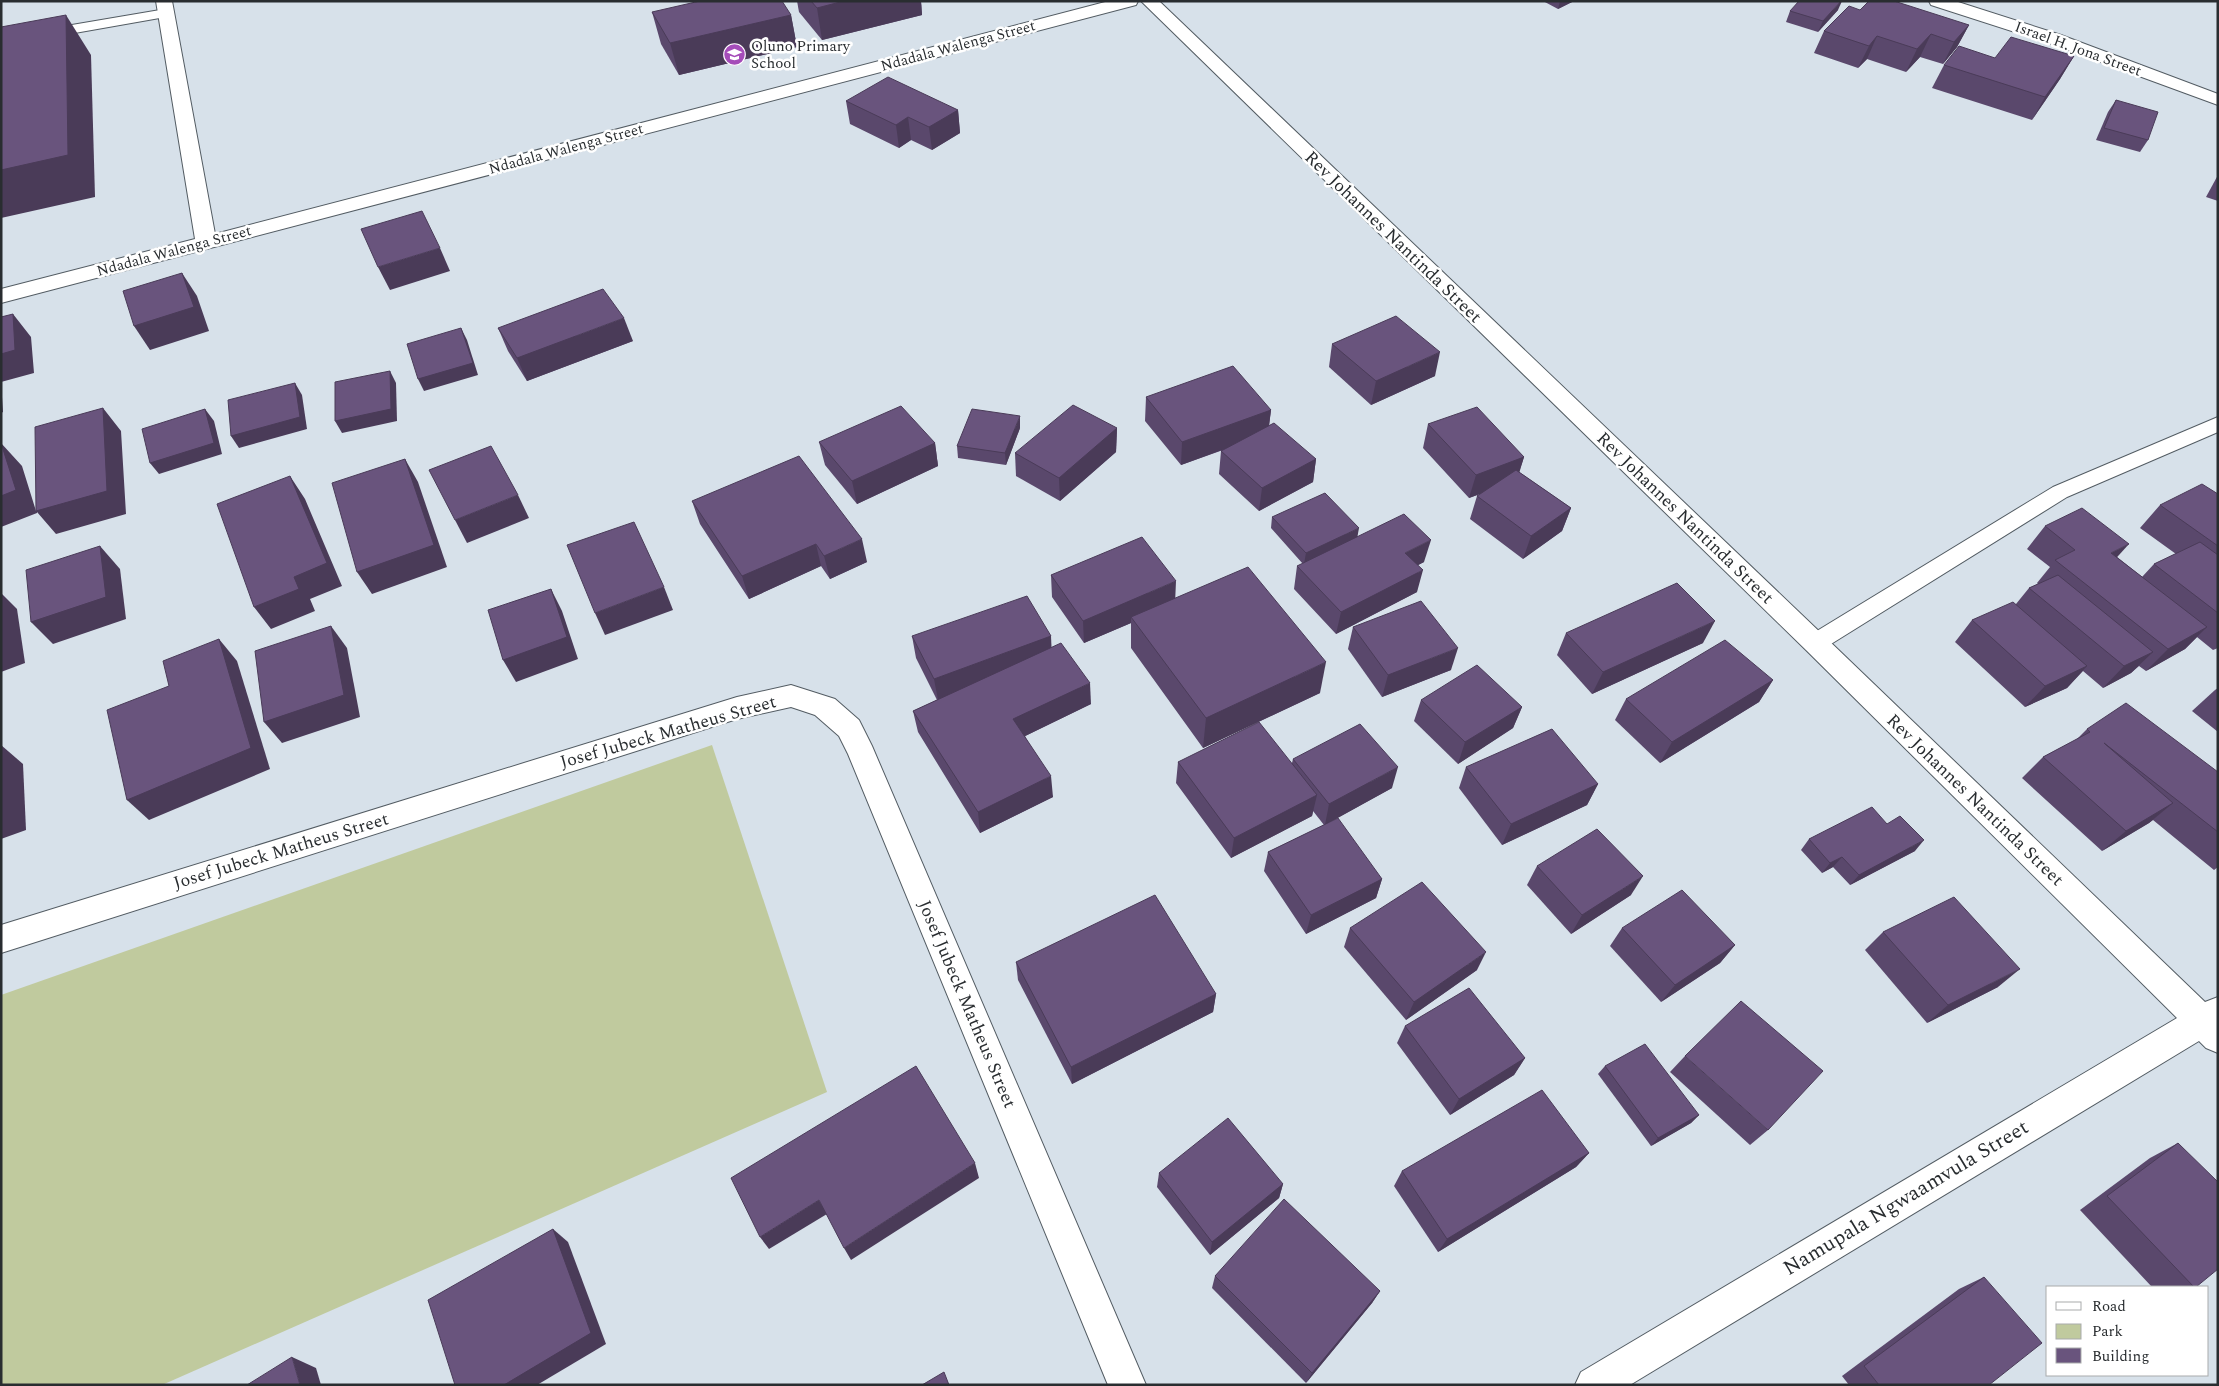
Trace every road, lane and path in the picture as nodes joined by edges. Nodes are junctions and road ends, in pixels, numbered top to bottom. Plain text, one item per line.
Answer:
1 (1130, 1) edge
2 (1149, 1) edge
3 (1938, 1) edge
4 (165, 7) edge
5 (1, 42) edge
6 (2218, 100) edge
7 (206, 243) junction
8 (1, 296) edge
9 (2218, 424) edge
10 (1815, 644) junction
11 (1, 939) edge
12 (2212, 1024) edge
13 (1127, 1385) edge
14 (1594, 1385) edge

1 - 7 street, Ndadala Walenga Street
2 - 10 street, Rev Johannes Nantinda Street
3 - 6 street, Israel H. Jona Street
4 - 5 lane
4 - 7 street
7 - 8 street, Ndadala Walenga Street
9 - 10 lane
10 - 12 street, Rev Johannes Nantinda Street
11 - 13 street, Josef Jubeck Matheus Street
12 - 14 street, Namupala Ngwaamvula Street

